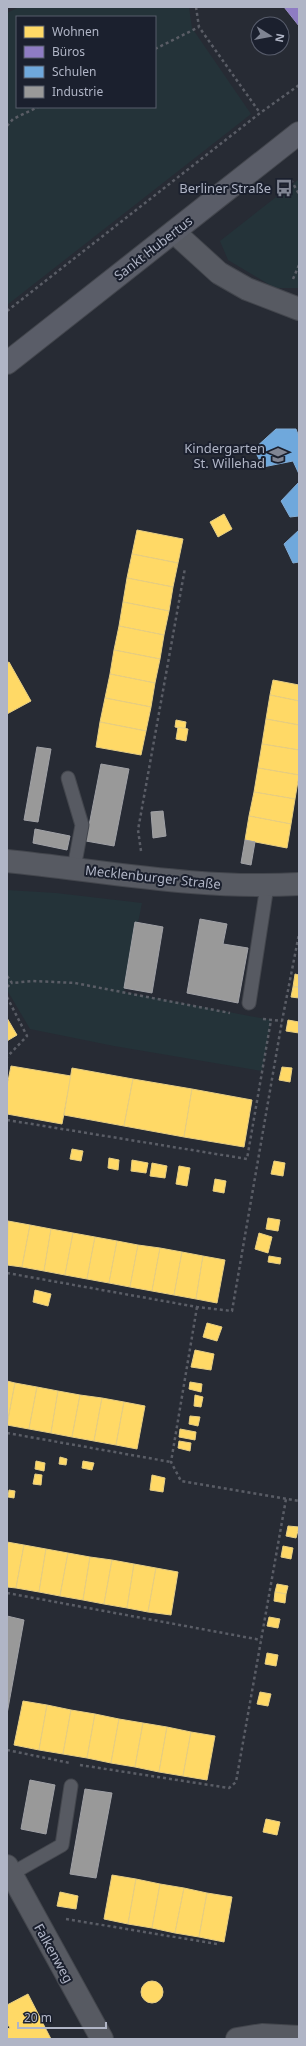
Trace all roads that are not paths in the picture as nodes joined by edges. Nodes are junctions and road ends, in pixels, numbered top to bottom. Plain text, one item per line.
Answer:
1 (299, 133) edge
2 (174, 232) junction
3 (299, 309) edge
4 (7, 363) edge
5 (68, 778) dead end
6 (7, 861) edge
7 (74, 868) junction
8 (299, 884) edge
9 (267, 886) junction
10 (249, 1003) dead end
11 (72, 1786) dead end
12 (9, 1870) edge
13 (299, 2037) edge
14 (102, 2039) edge
15 (237, 2039) edge

1 - 2 main road, Sankt Hubertus
2 - 3 street
2 - 4 main road, Sankt Hubertus
5 - 7 lane
6 - 7 street, Mecklenburger Straße
7 - 9 street, Mecklenburger Straße
8 - 9 street, Mecklenburger Straße
9 - 10 lane
11 - 12 lane
12 - 14 street, Falkenweg
13 - 15 street

